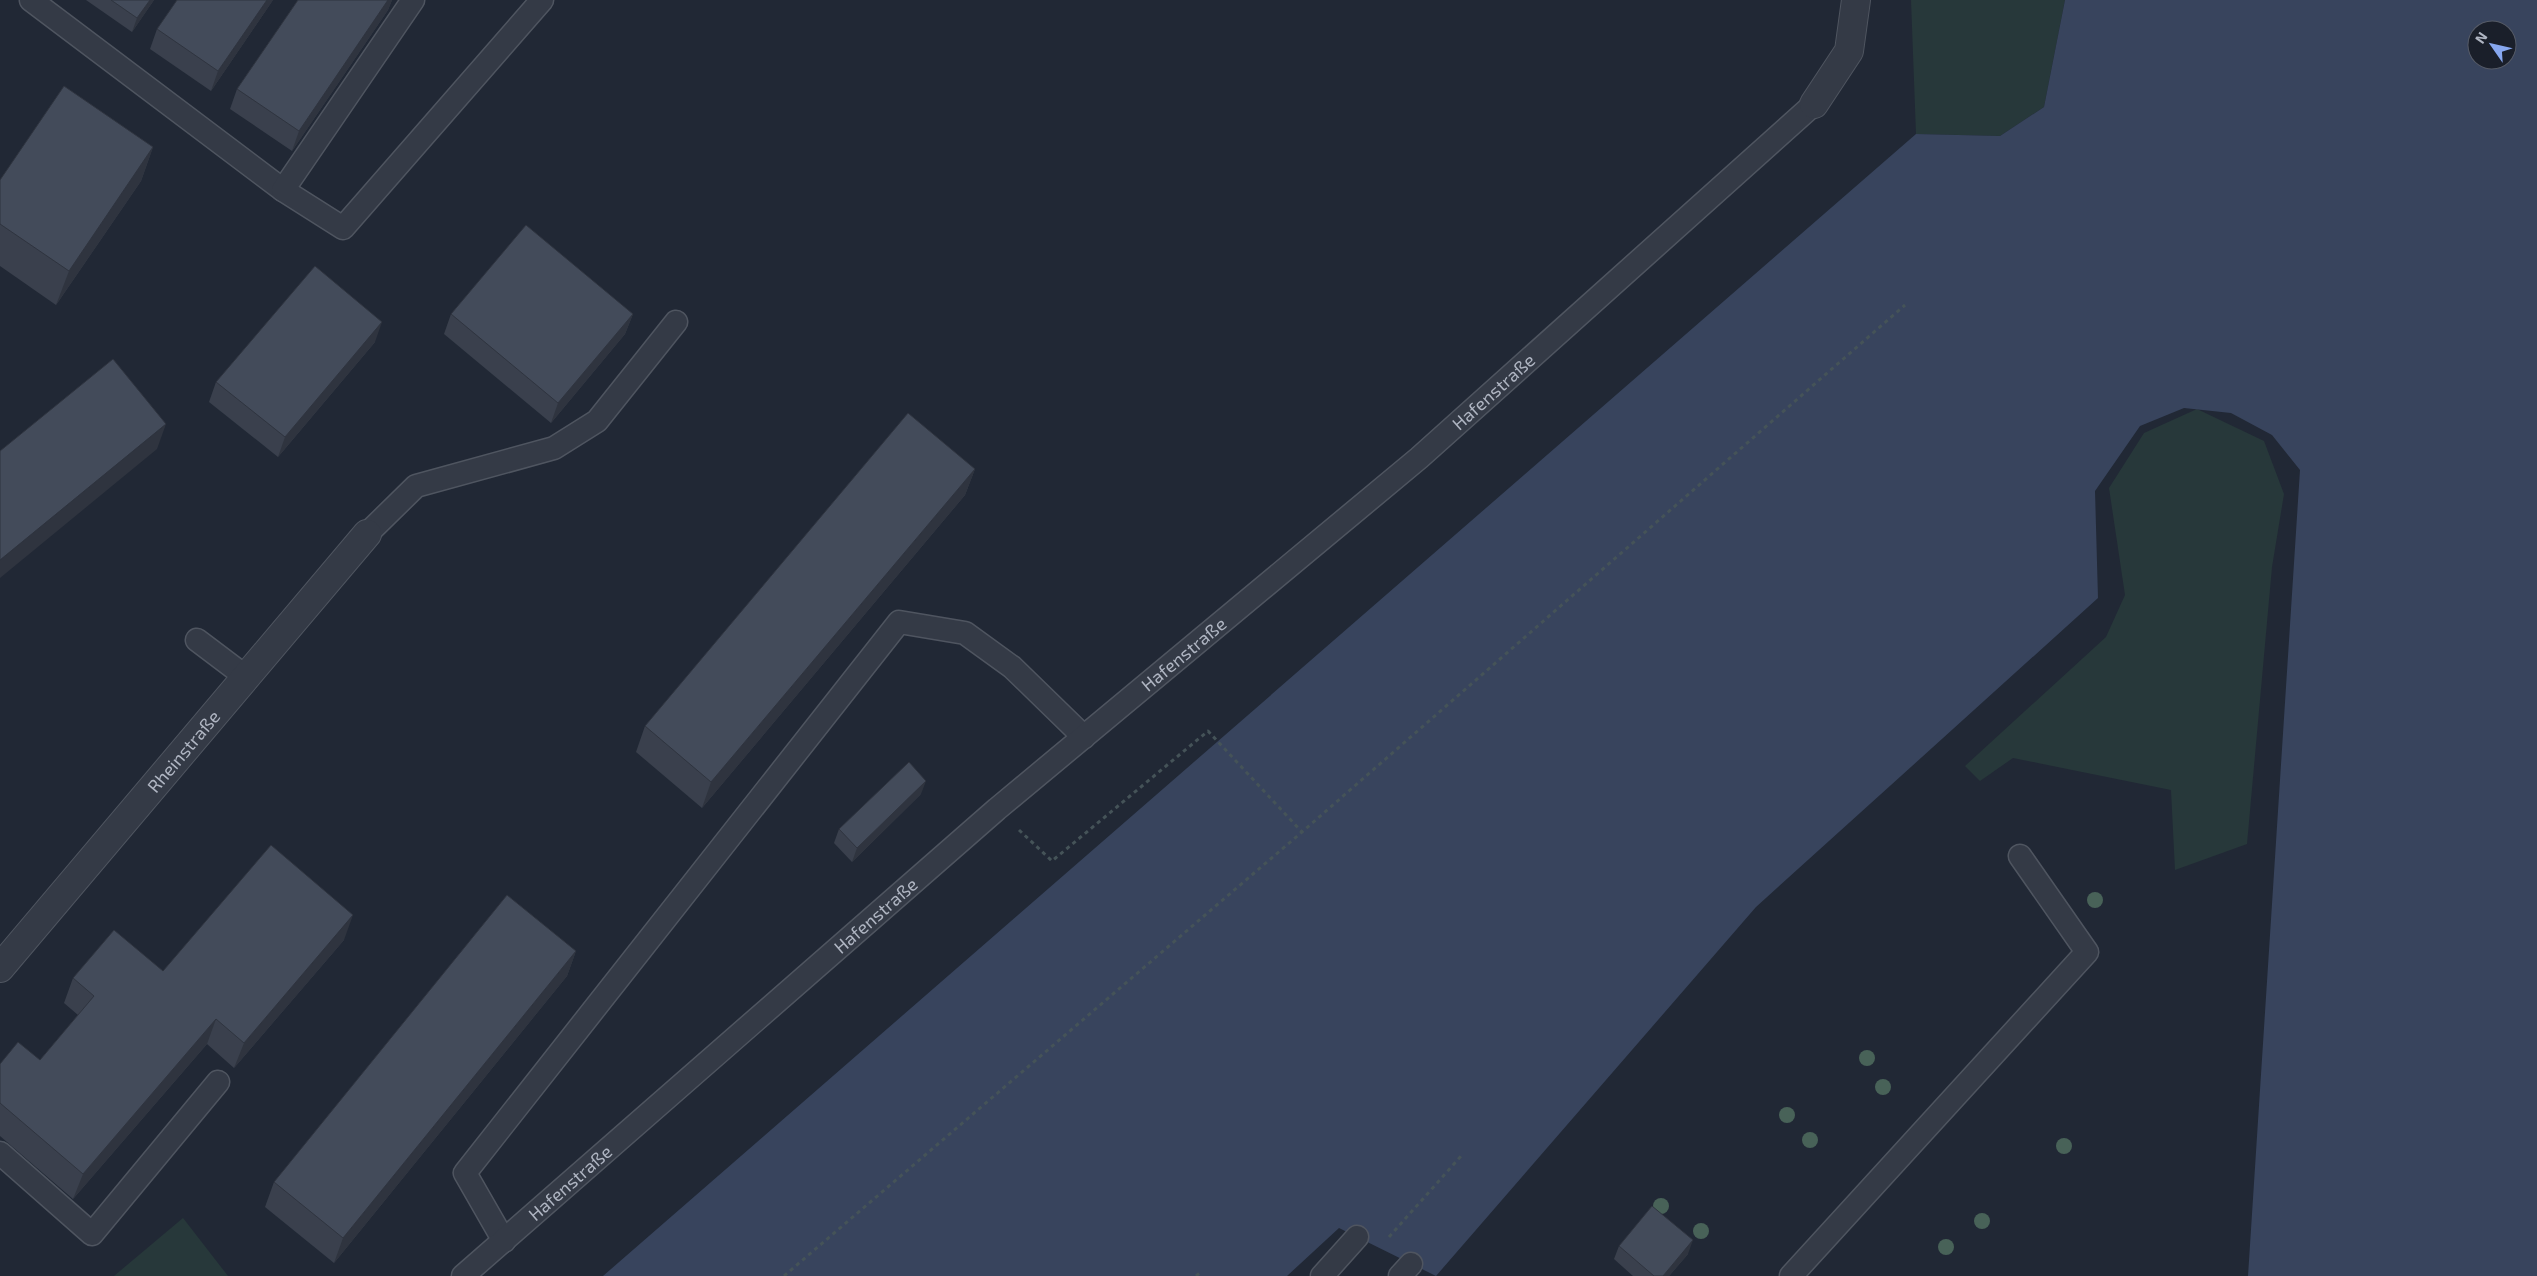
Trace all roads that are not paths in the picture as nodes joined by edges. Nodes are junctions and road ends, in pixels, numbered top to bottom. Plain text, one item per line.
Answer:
1 (31, 0) edge
2 (413, 0) edge
3 (542, 0) edge
4 (1856, 0) edge
5 (1814, 104) joint
6 (284, 190) junction
7 (676, 322) dead end
8 (367, 534) joint
9 (197, 640) dead end
10 (246, 677) junction
11 (1084, 737) junction
12 (2020, 856) dead end
13 (0, 968) edge
14 (218, 1082) dead end
15 (0, 1153) edge
16 (1357, 1237) dead end
17 (504, 1240) junction
18 (463, 1276) edge
19 (1322, 1276) edge
20 (1791, 1276) edge

1 - 6 lane
2 - 6 lane
3 - 6 lane
4 - 5 street, Hafenstraße
5 - 11 lane, Hafenstraße
7 - 8 lane
8 - 10 street, Rheinstraße
9 - 10 lane
10 - 13 street, Rheinstraße
11 - 17 lane, Hafenstraße
11 - 17 lane
12 - 20 lane
14 - 15 lane
16 - 19 lane
17 - 18 lane, Hafenstraße

